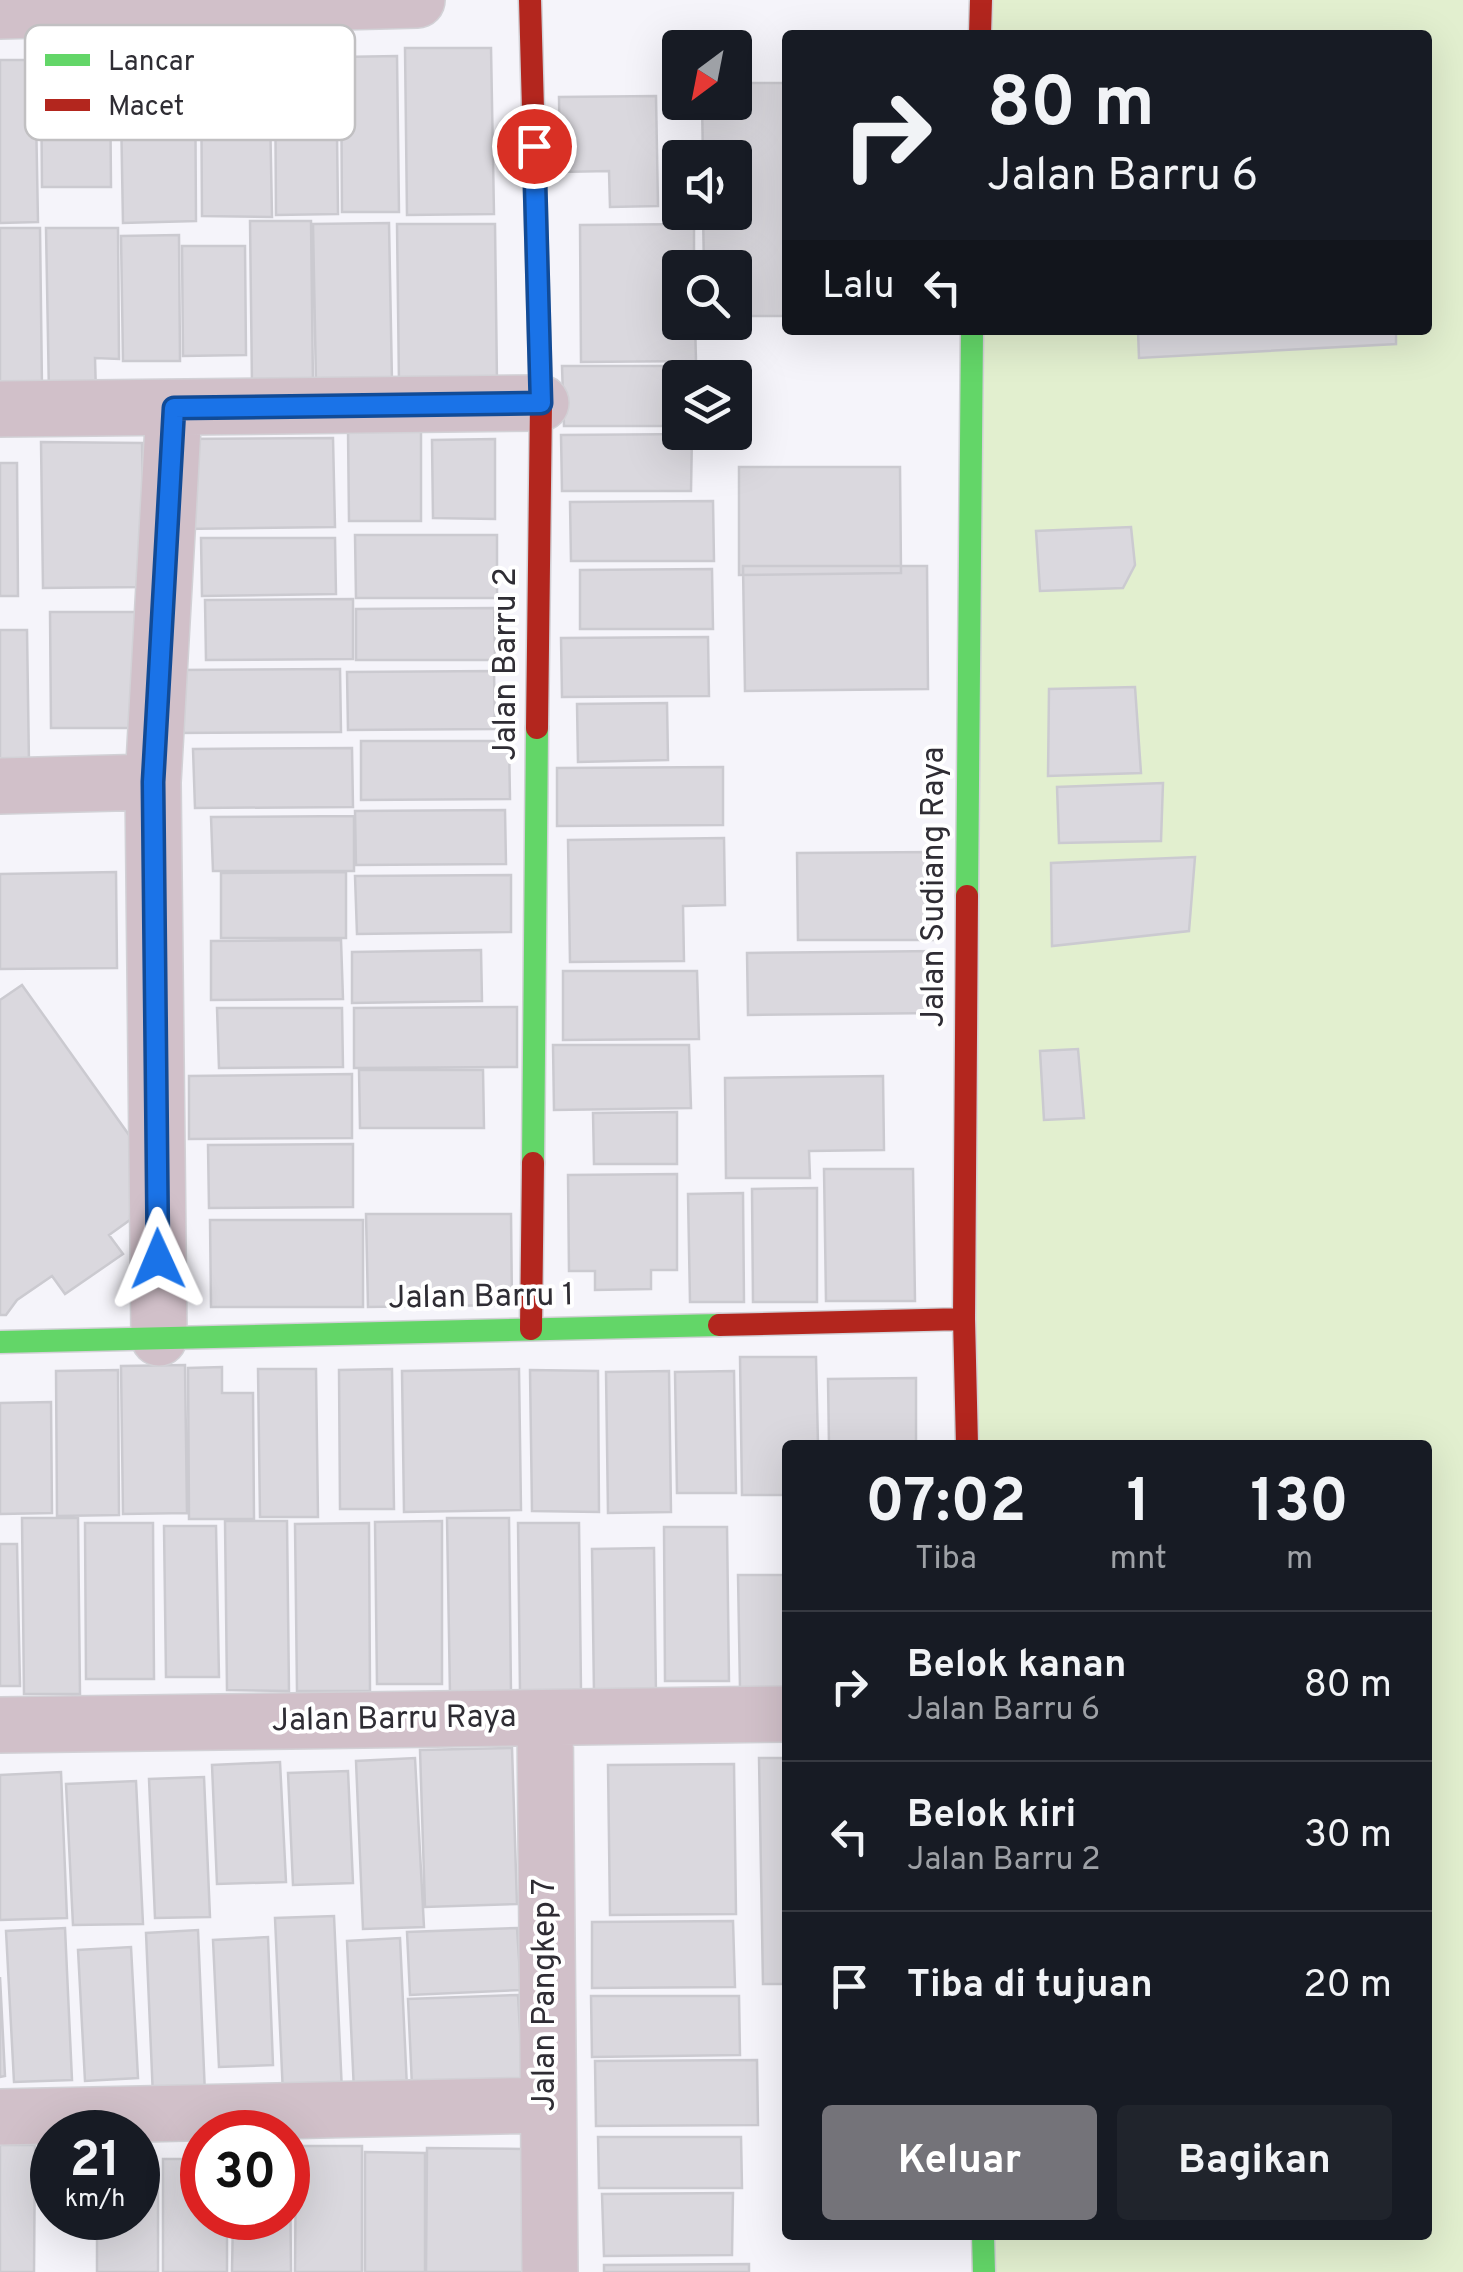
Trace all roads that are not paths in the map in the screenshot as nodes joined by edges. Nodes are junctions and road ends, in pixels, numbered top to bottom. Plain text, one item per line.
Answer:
1 (417, 0) edge
2 (530, 0) edge
3 (981, 0) edge
4 (0, 12) edge
5 (980, 30) edge
6 (972, 335) edge
7 (541, 403) junction
8 (0, 408) edge
9 (174, 408) junction
10 (153, 782) junction
11 (0, 786) edge
12 (964, 1319) junction
13 (531, 1329) junction
14 (159, 1338) junction
15 (0, 1342) edge
16 (967, 1440) edge
17 (782, 1714) edge
18 (545, 1718) junction
19 (0, 1725) edge
20 (547, 2105) junction
21 (0, 2118) edge
22 (983, 2240) edge
23 (550, 2272) edge
24 (984, 2272) edge

1 - 4 street
2 - 7 street, Jalan Barru 2
3 - 5 street
6 - 12 street, Jalan Sudiang Raya
7 - 9 street
7 - 13 street, Jalan Barru 2
8 - 9 street
9 - 10 street
10 - 11 street
10 - 14 street
12 - 13 street, Jalan Barru 1
12 - 16 street, Jalan Sudiang Raya
13 - 14 street, Jalan Barru 1
14 - 15 street, Jalan Barru 1
17 - 18 street, Jalan Barru Raya
18 - 19 street, Jalan Barru Raya
18 - 20 street, Jalan Pangkep 7
20 - 21 street
20 - 23 street, Jalan Pangkep 7
22 - 24 street

